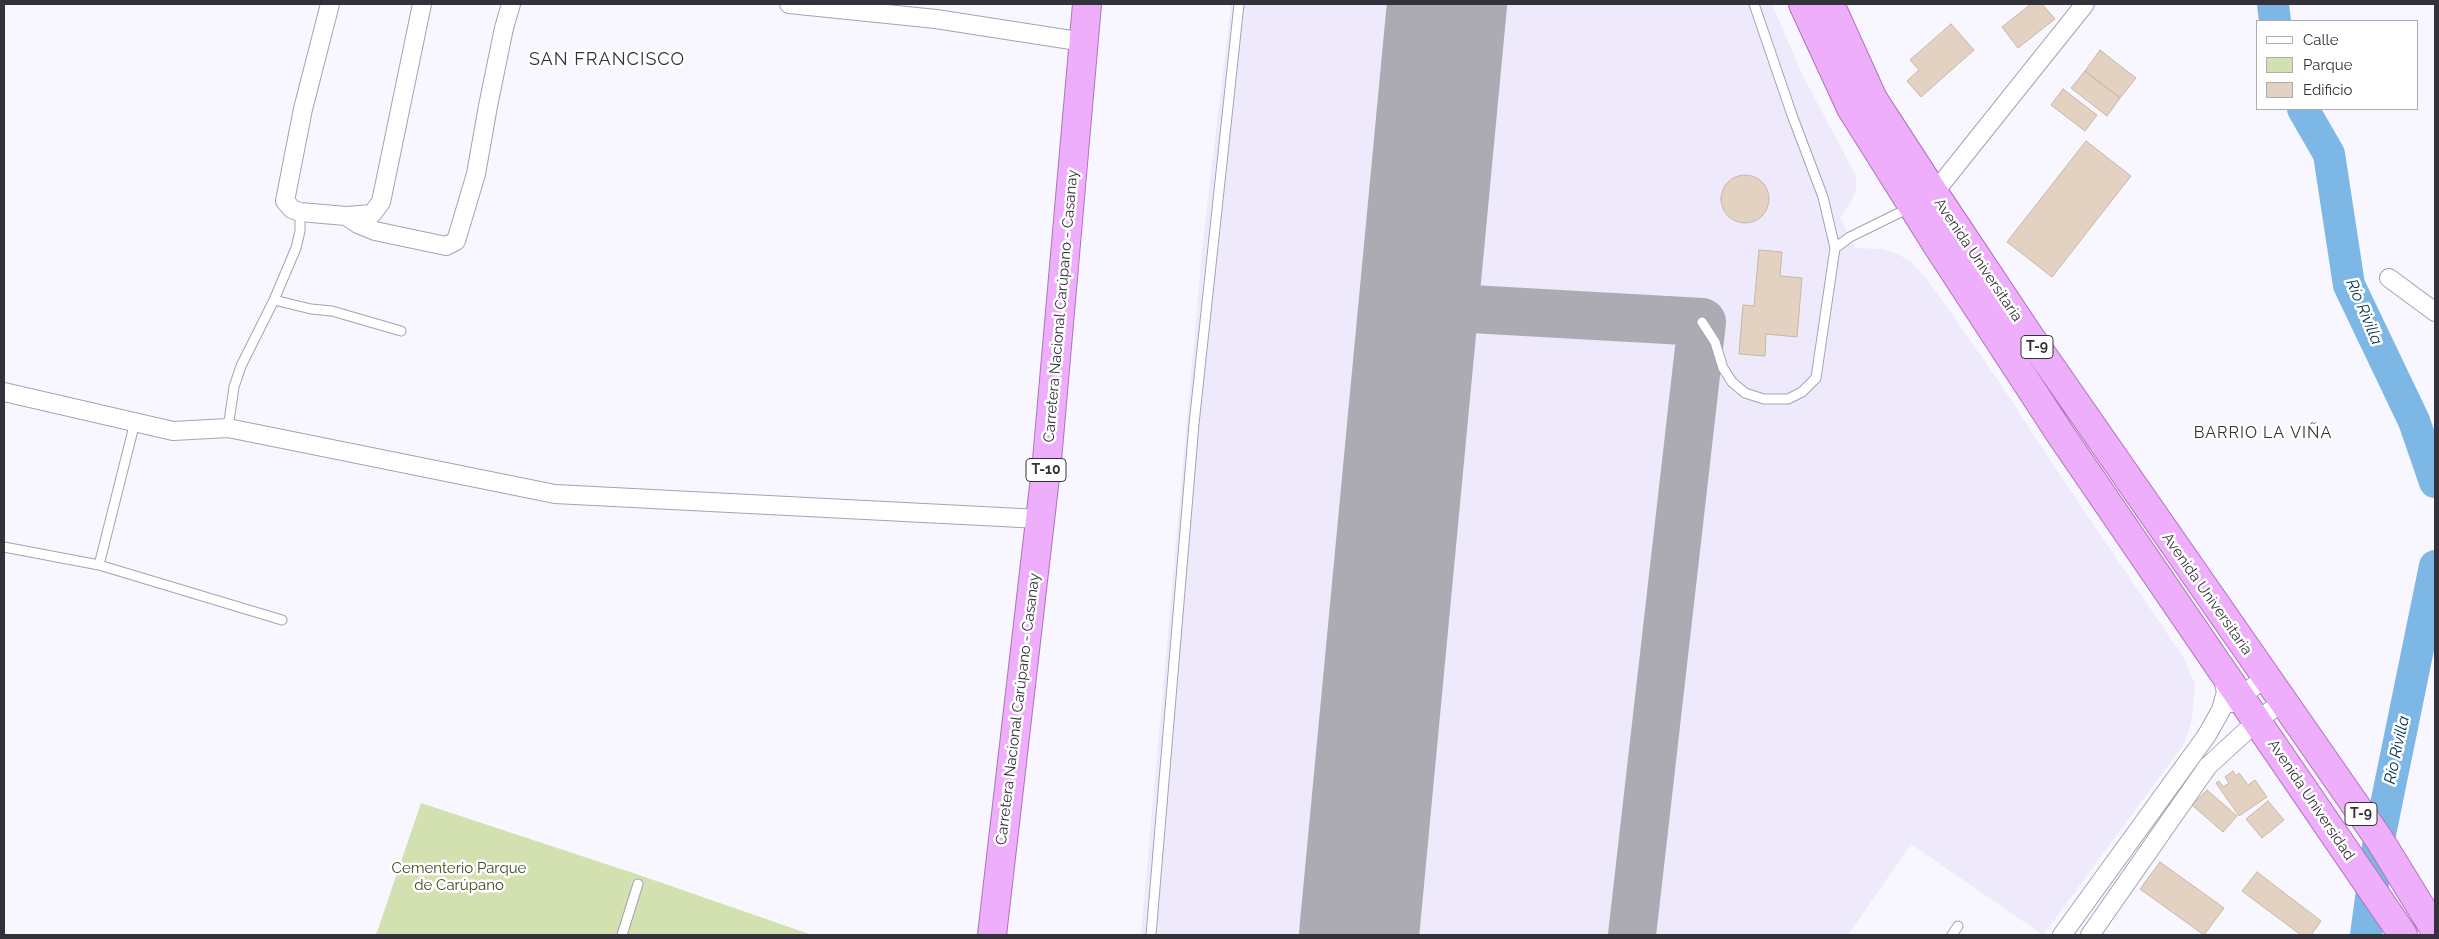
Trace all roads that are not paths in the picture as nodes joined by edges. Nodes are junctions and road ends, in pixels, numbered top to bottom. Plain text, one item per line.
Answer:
1 (330, 4) edge
2 (422, 4) edge
3 (512, 4) edge
4 (788, 4) edge
5 (1087, 4) edge
6 (1239, 4) edge
7 (1754, 4) edge
8 (1803, 4) edge
9 (1830, 4) edge
10 (2082, 5) edge
11 (1084, 42) junction
12 (1923, 200) junction
13 (300, 212) junction
14 (346, 216) junction
15 (1835, 248) junction
16 (2389, 278) dead end
17 (274, 300) junction
18 (2435, 312) edge
19 (1702, 322) dead end
20 (401, 331) dead end
21 (4, 392) edge
22 (135, 422) junction
23 (228, 428) junction
24 (1040, 519) junction
25 (4, 547) edge
26 (99, 564) junction
27 (282, 620) dead end
28 (2219, 664) joint
29 (2265, 678) junction
30 (2282, 702) junction
31 (2231, 703) junction
32 (2257, 721) junction
33 (638, 884) dead end
34 (1958, 926) dead end
35 (2435, 930) edge
36 (622, 935) edge
37 (992, 935) edge
38 (1151, 935) edge
39 (1952, 935) edge
40 (2062, 935) edge
41 (2090, 935) edge
42 (2402, 935) edge

1 - 13 street
2 - 14 street
3 - 14 street
4 - 11 street
5 - 11 highway, Carretera Nacional Carúpano - Casanay / T-10
6 - 38 lane
7 - 15 lane
8 - 12 highway, Avenida Universitaria / T-9
9 - 12 highway, Avenida Universitaria / T-9
10 - 12 street
11 - 24 highway, Carretera Nacional Carúpano - Casanay / T-10
12 - 15 lane
12 - 28 highway, Avenida Universitaria / T-9
12 - 29 highway, Avenida Universitaria / T-9
13 - 14 street
13 - 17 lane
15 - 19 lane
16 - 18 street
17 - 20 lane
17 - 23 lane
21 - 22 street
22 - 23 street
22 - 26 lane
23 - 24 street
24 - 37 highway, Carretera Nacional Carúpano - Casanay / T-10
25 - 26 lane
26 - 27 lane
28 - 31 highway, Avenida Universidad / T-9
29 - 30 highway, Avenida Universidad / T-9
29 - 31 street
30 - 32 street
30 - 35 highway, Avenida Universidad / T-9
31 - 32 highway, Avenida Universidad / T-9
31 - 40 street
32 - 41 street
32 - 42 highway, Avenida Universidad / T-9
33 - 36 lane
34 - 39 lane

